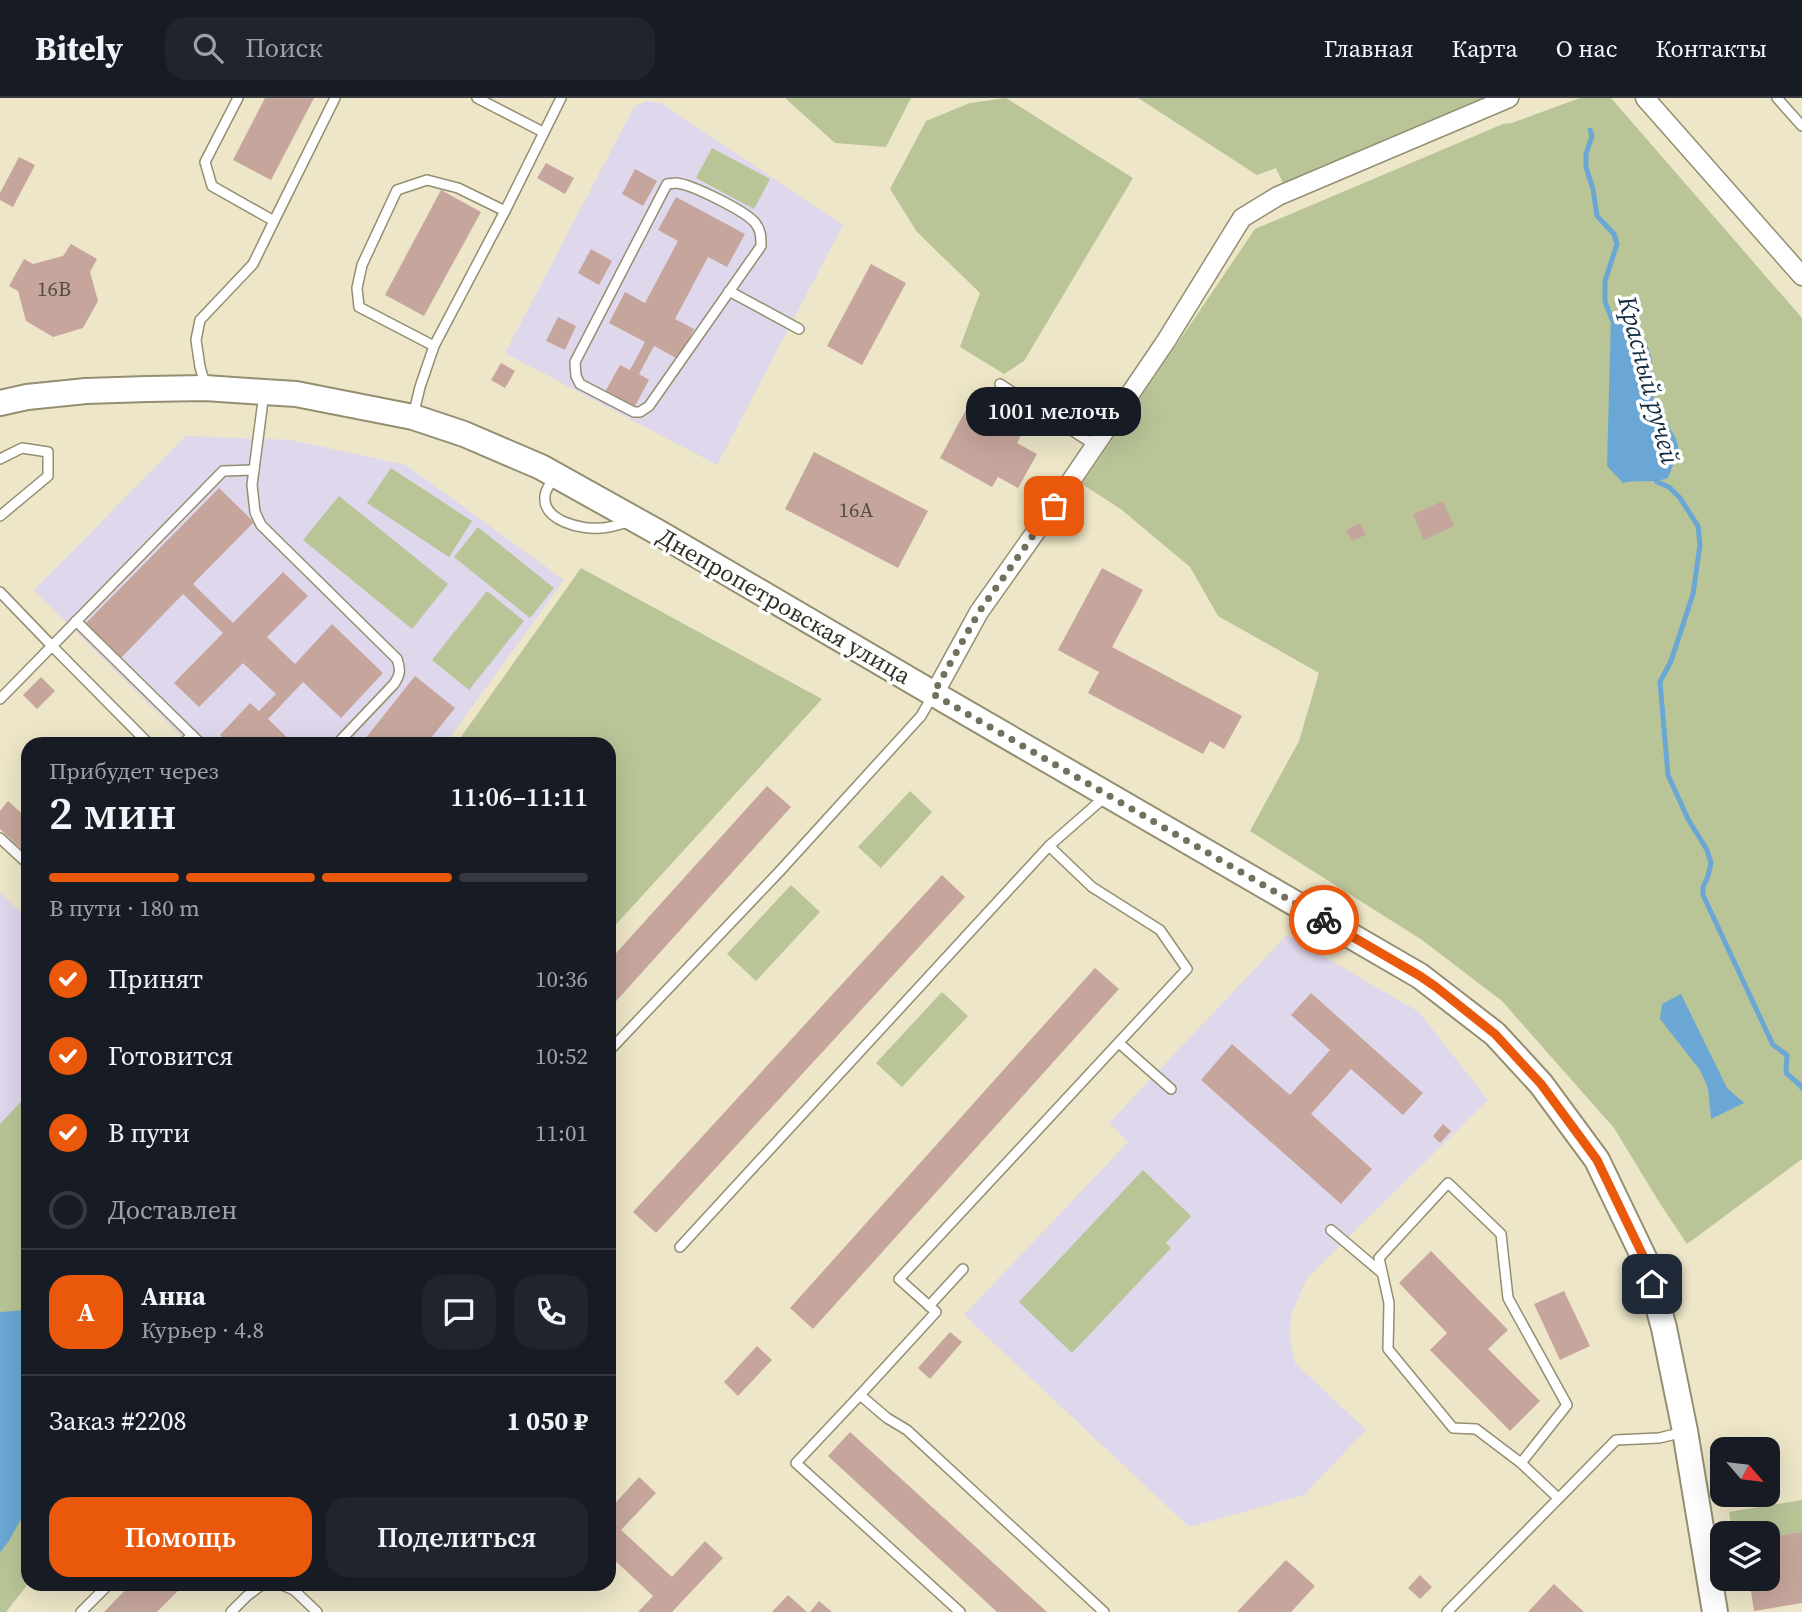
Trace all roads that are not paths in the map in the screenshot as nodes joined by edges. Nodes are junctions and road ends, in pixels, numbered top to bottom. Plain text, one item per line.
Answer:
1 (238, 98) edge
2 (335, 98) edge
3 (477, 98) edge
4 (561, 98) edge
5 (1509, 98) edge
6 (1645, 98) edge
7 (1777, 98) edge
8 (1802, 126) edge
9 (543, 132) junction
10 (505, 211) junction
11 (274, 221) junction
12 (1802, 276) edge
13 (729, 291) junction
14 (799, 328) dead end
15 (434, 346) junction
16 (1000, 384) dead end
17 (205, 388) junction
18 (264, 392) junction
19 (0, 403) edge
20 (413, 418) junction
21 (1096, 446) junction
22 (0, 459) edge
23 (254, 470) junction
24 (555, 475) junction
25 (0, 516) edge
26 (636, 520) junction
27 (0, 592) edge
28 (76, 621) junction
29 (52, 646) junction
30 (933, 694) junction
31 (0, 699) edge
32 (191, 735) edge
33 (142, 737) edge
34 (344, 737) edge
35 (1108, 795) junction
36 (0, 838) edge
37 (1049, 846) junction
38 (21, 858) edge
39 (1119, 1043) junction
40 (616, 1044) edge
41 (1171, 1089) dead end
42 (1331, 1230) dead end
43 (680, 1247) dead end
44 (963, 1269) dead end
45 (1382, 1273) junction
46 (929, 1306) junction
47 (860, 1395) junction
48 (1685, 1431) junction
49 (1521, 1463) junction
50 (1559, 1498) junction
51 (102, 1591) edge
52 (253, 1591) edge
53 (295, 1591) edge
54 (82, 1612) edge
55 (231, 1612) edge
56 (317, 1612) edge
57 (960, 1612) edge
58 (1104, 1612) edge
59 (1447, 1612) edge
60 (1715, 1612) edge

1 - 11 lane
2 - 11 lane
3 - 9 lane
4 - 9 lane
5 - 21 street
6 - 12 street
7 - 8 lane
9 - 10 lane
10 - 15 lane
10 - 15 lane
11 - 17 lane
13 - 13 lane
13 - 14 lane
15 - 20 lane
16 - 21 lane
17 - 18 street, Днепропетровская улица
17 - 19 street, Днепропетровская улица
18 - 20 street, Днепропетровская улица
18 - 23 lane
20 - 24 street, Днепропетровская улица
21 - 30 street
22 - 25 lane
23 - 28 lane
23 - 34 lane
24 - 26 street, Днепропетровская улица
24 - 26 lane
26 - 30 street, Днепропетровская улица
27 - 29 lane
28 - 29 lane
28 - 32 lane
29 - 31 lane
29 - 33 lane
30 - 35 street, Днепропетровская улица
30 - 40 lane
35 - 37 lane
35 - 48 street, Днепропетровская улица
36 - 38 lane
37 - 39 lane
37 - 43 lane
39 - 41 lane
39 - 46 lane
42 - 45 lane
44 - 46 lane
45 - 49 lane
45 - 49 lane
46 - 47 lane
47 - 57 lane
47 - 58 lane
48 - 50 lane
48 - 60 street, Днепропетровская улица
49 - 50 lane
50 - 59 lane
51 - 54 lane
52 - 55 lane
53 - 56 lane

